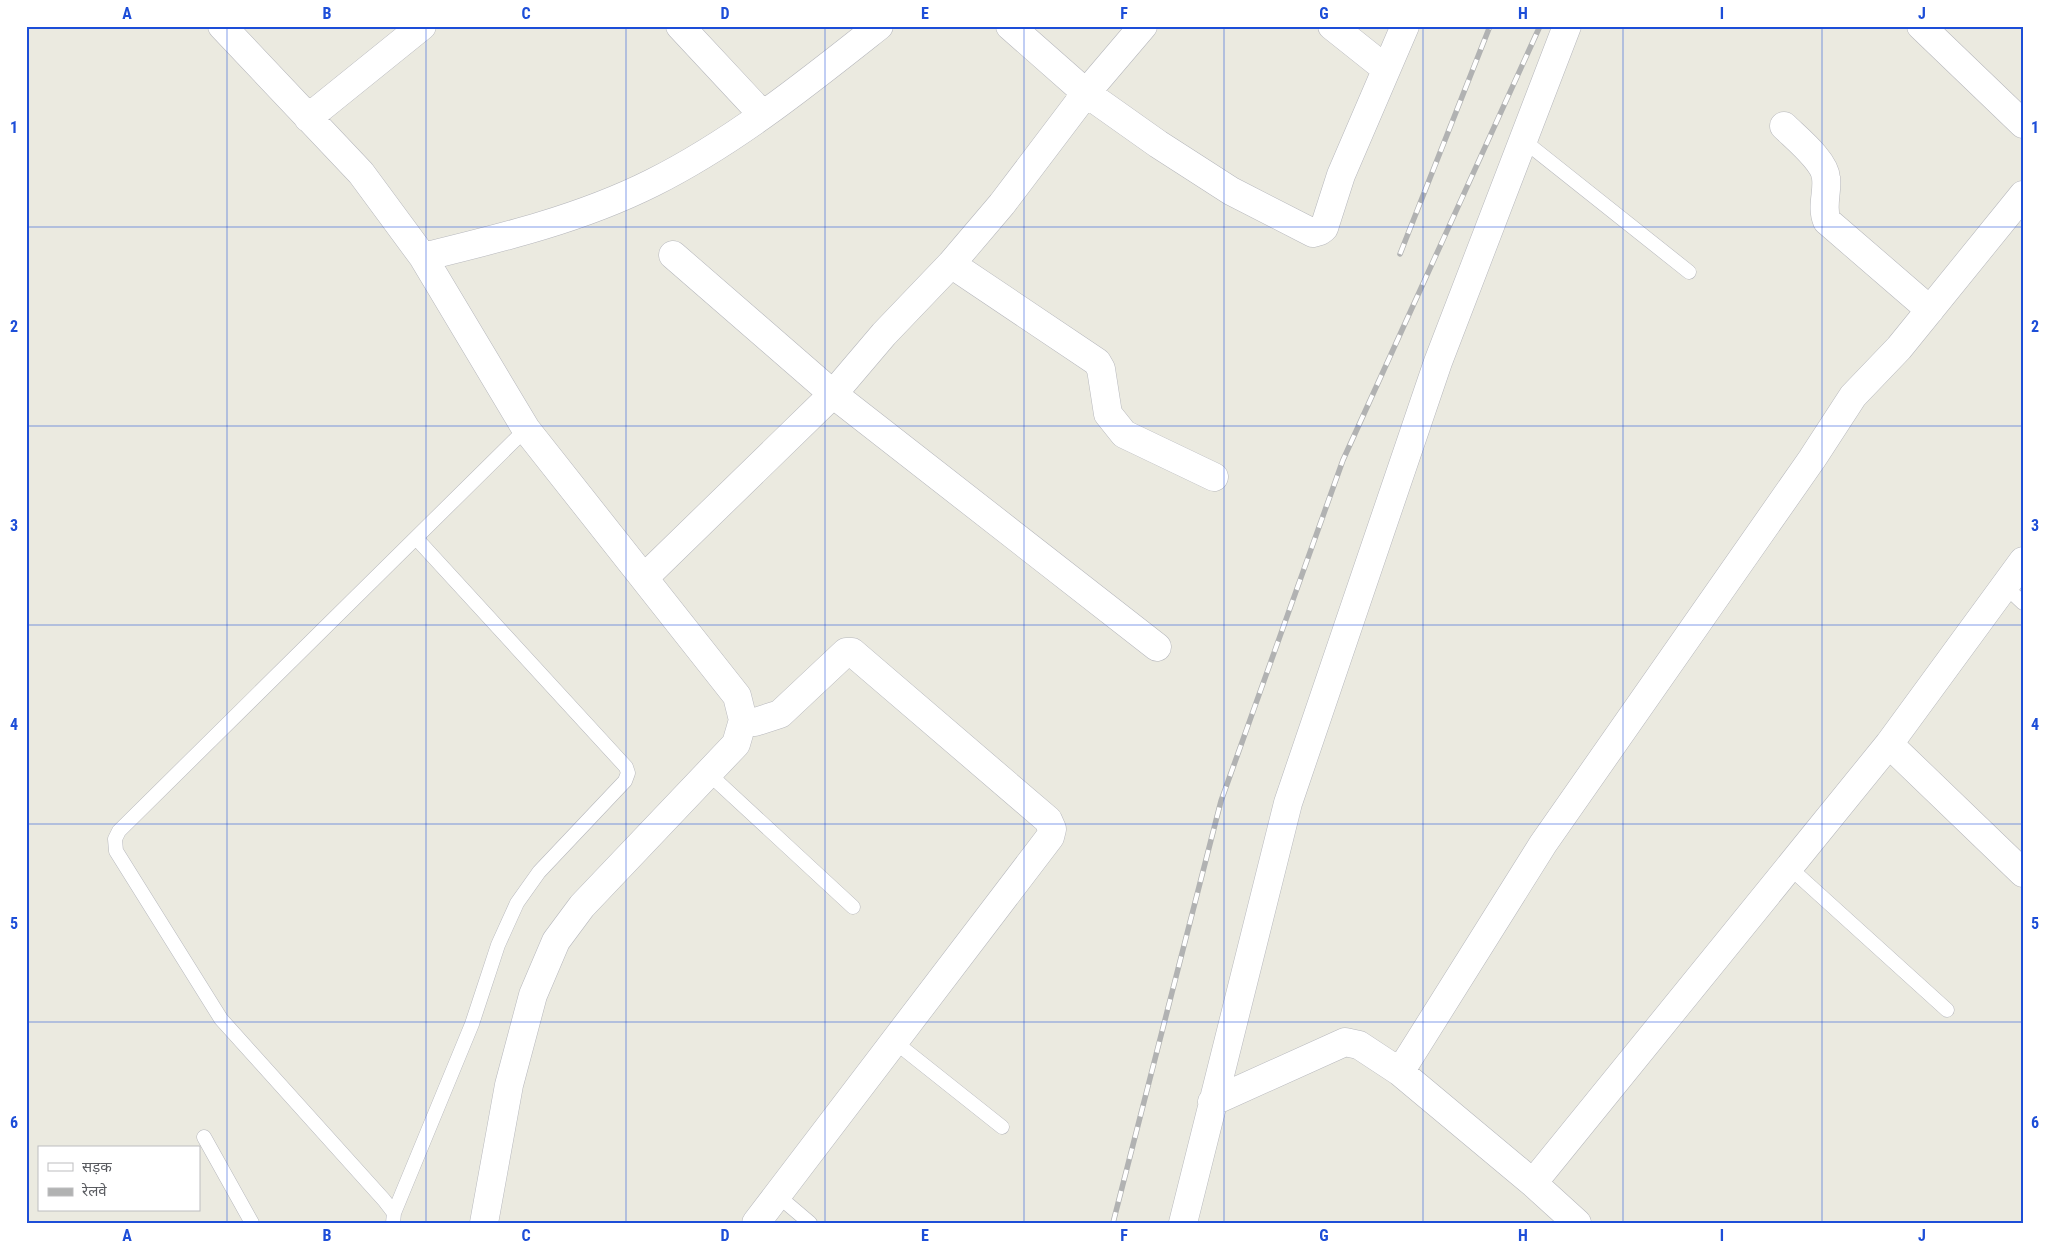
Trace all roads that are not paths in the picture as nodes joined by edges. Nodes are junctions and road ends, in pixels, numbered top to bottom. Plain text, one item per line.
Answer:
1 (222, 26) edge
2 (422, 26) edge
3 (680, 26) edge
4 (879, 26) edge
5 (1010, 26) edge
6 (1143, 26) edge
7 (1332, 26) edge
8 (1404, 26) edge
9 (1567, 26) edge
10 (1921, 26) edge
11 (1386, 69) junction
12 (1086, 93) junction
13 (762, 114) junction
14 (308, 118) junction
15 (2023, 124) edge
16 (1784, 126) dead end
17 (1523, 140) junction
18 (2023, 195) edge
19 (672, 256) dead end
20 (423, 257) junction
21 (951, 264) junction
22 (1689, 272) dead end
23 (1930, 310) junction
24 (833, 394) junction
25 (526, 429) junction
26 (1214, 477) dead end
27 (416, 538) junction
28 (2023, 561) edge
29 (644, 578) junction
30 (2014, 594) edge
31 (1156, 647) dead end
32 (743, 720) junction
33 (1889, 744) junction
34 (708, 773) junction
35 (1789, 867) junction
36 (2023, 873) edge
37 (853, 907) dead end
38 (1947, 1010) dead end
39 (895, 1042) junction
40 (1400, 1072) junction
41 (1212, 1102) junction
42 (1002, 1127) dead end
43 (204, 1137) dead end
44 (1533, 1183) junction
45 (777, 1195) junction
46 (394, 1218) edge
47 (252, 1223) edge
48 (484, 1223) edge
49 (756, 1223) edge
50 (810, 1223) edge
51 (1183, 1223) edge
52 (1577, 1223) edge

1 - 14 street
2 - 14 street
3 - 13 street
4 - 13 street
5 - 12 street
6 - 12 street
7 - 11 street
8 - 11 street
9 - 17 street
10 - 15 street
11 - 12 street
12 - 21 street
13 - 20 street
14 - 20 street
16 - 23 street
17 - 22 lane
17 - 41 street
18 - 23 street
19 - 24 street
20 - 25 street
21 - 24 street
21 - 26 street
23 - 40 street
24 - 29 street
24 - 31 street
25 - 27 lane
25 - 29 street
27 - 46 lane
27 - 46 lane
28 - 30 street
29 - 32 street
30 - 33 street
32 - 34 street
32 - 39 street
33 - 35 street
33 - 36 street
34 - 37 lane
34 - 48 street
35 - 38 lane
35 - 44 street
39 - 42 lane
39 - 45 street
40 - 41 street
40 - 44 street
41 - 51 street
43 - 47 lane
44 - 52 street
45 - 49 street
45 - 50 lane

